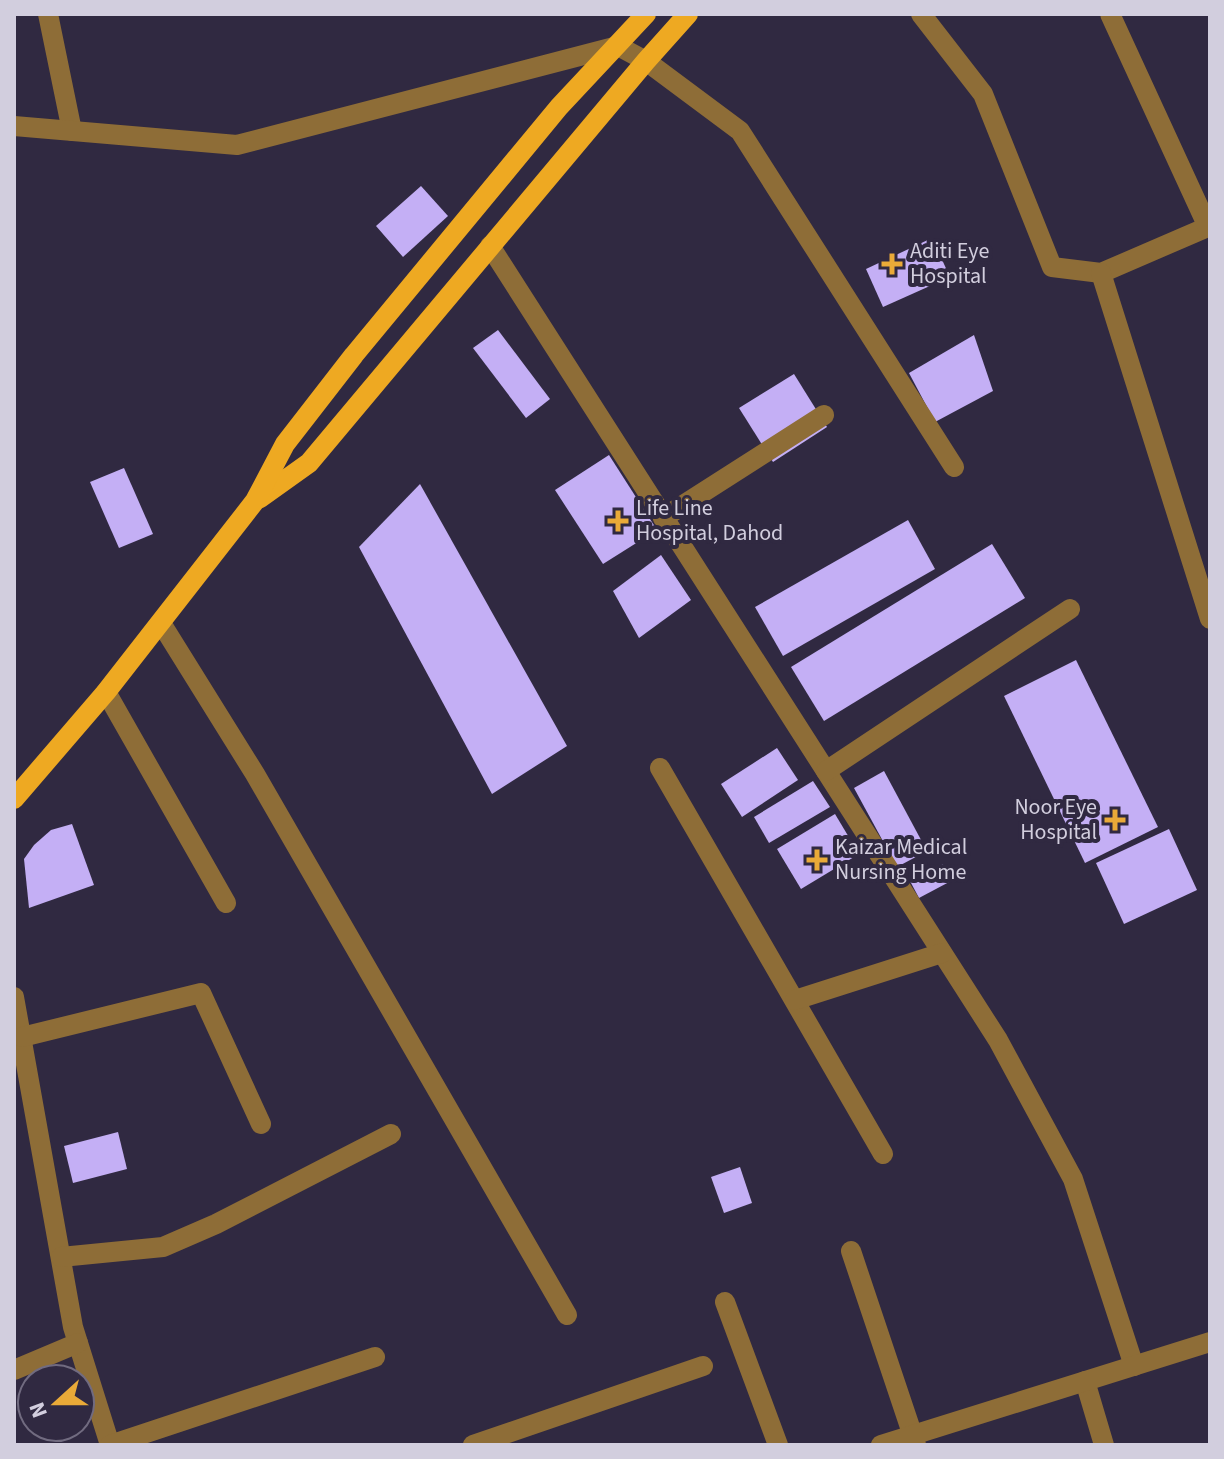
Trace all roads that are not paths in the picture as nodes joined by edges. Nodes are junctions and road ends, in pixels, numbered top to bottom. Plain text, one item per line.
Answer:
1 (48, 14) edge
2 (646, 14) edge
3 (688, 14) edge
4 (921, 14) edge
5 (1110, 14) edge
6 (618, 46) junction
7 (646, 61) junction
8 (14, 126) edge
9 (72, 131) junction
10 (1209, 226) edge
11 (490, 246) junction
12 (1101, 273) junction
13 (824, 415) dead end
14 (954, 467) dead end
15 (255, 501) junction
16 (663, 518) junction
17 (1070, 609) dead end
18 (1210, 619) edge
19 (161, 623) junction
20 (106, 692) junction
21 (660, 768) dead end
22 (826, 771) junction
23 (14, 799) edge
24 (226, 903) dead end
25 (942, 953) junction
26 (14, 997) edge
27 (795, 1000) junction
28 (22, 1037) junction
29 (261, 1124) dead end
30 (391, 1134) dead end
31 (883, 1154) dead end
32 (851, 1251) dead end
33 (61, 1257) junction
34 (725, 1302) dead end
35 (567, 1315) dead end
36 (1210, 1342) edge
37 (78, 1343) junction
38 (375, 1357) dead end
39 (703, 1366) dead end
40 (1134, 1366) junction
41 (14, 1370) edge
42 (1085, 1381) junction
43 (915, 1440) edge
44 (487, 1443) edge
45 (110, 1445) edge
46 (778, 1445) edge
47 (881, 1445) edge
48 (1104, 1445) edge

1 - 9 street
2 - 6 main road
3 - 7 main road
4 - 12 street
5 - 10 street
6 - 7 street
6 - 9 street
6 - 15 main road
7 - 11 main road
7 - 14 street
8 - 9 street
10 - 12 street
11 - 15 main road
11 - 16 street
12 - 18 street
13 - 16 street
15 - 19 main road
16 - 22 street
17 - 22 street
19 - 20 main road
19 - 35 street
20 - 23 main road
20 - 24 street
21 - 27 street
22 - 25 street
25 - 27 street
25 - 40 street
26 - 28 street
27 - 31 street
28 - 29 street
28 - 33 street
30 - 33 street
32 - 43 street
33 - 37 street
34 - 46 street
36 - 40 street
37 - 41 street
37 - 45 street
38 - 45 street
39 - 44 street
40 - 42 street
42 - 43 street
42 - 48 street
43 - 47 street

